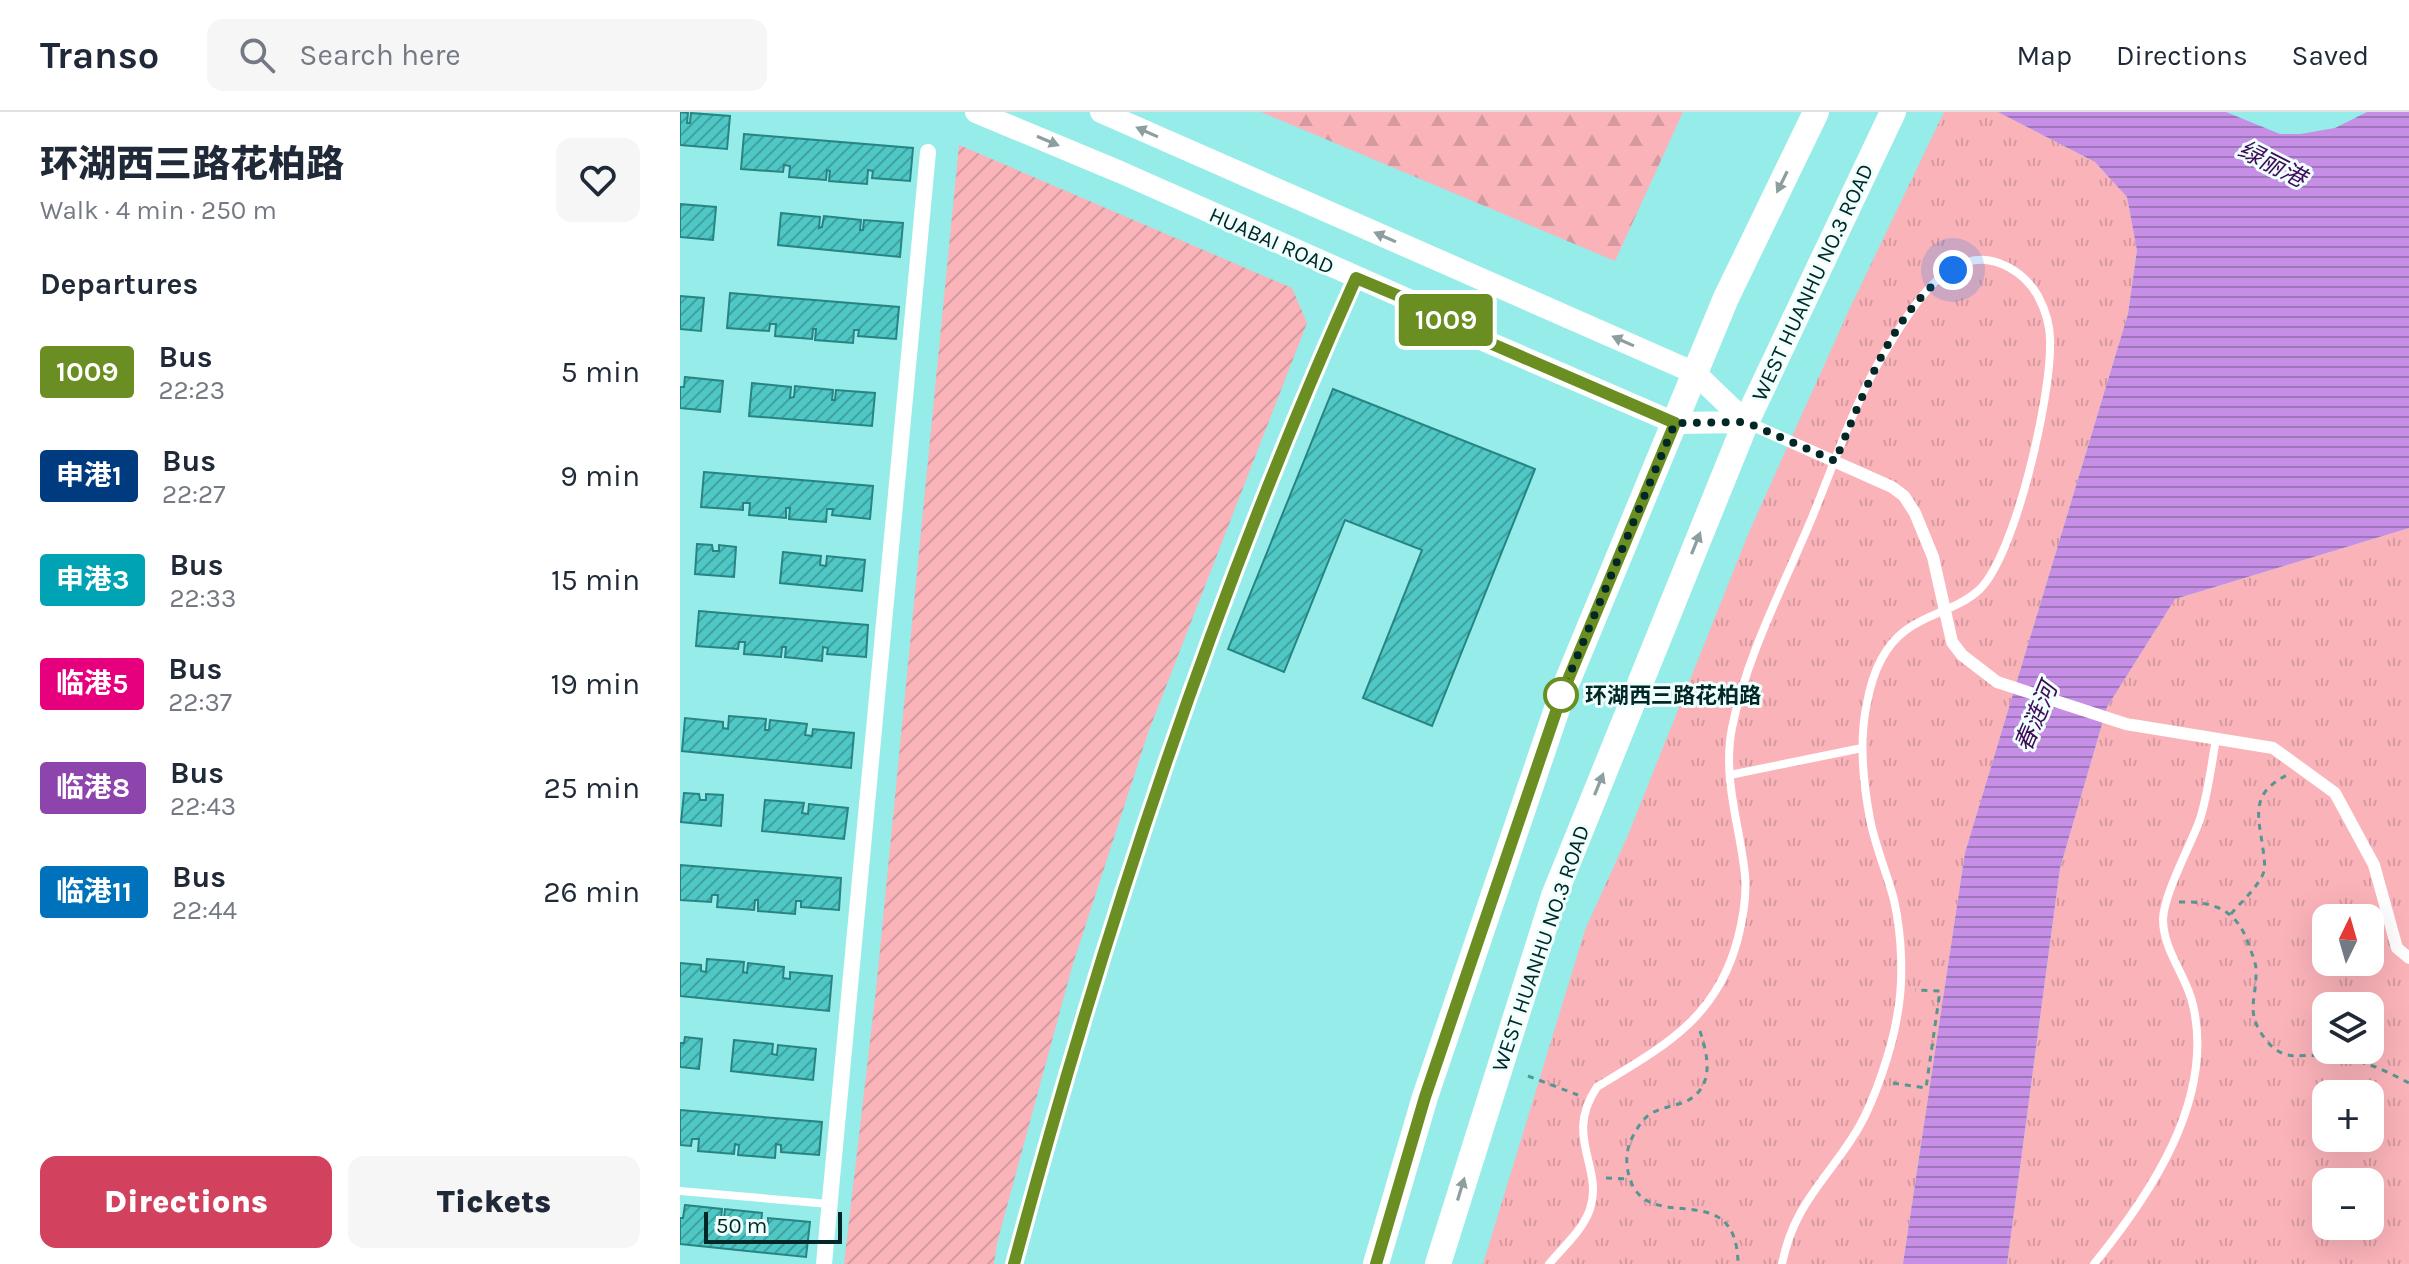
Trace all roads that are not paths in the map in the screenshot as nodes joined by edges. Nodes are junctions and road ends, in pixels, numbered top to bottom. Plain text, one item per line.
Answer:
1 (976, 112) edge
2 (1101, 112) edge
3 (1816, 112) edge
4 (1893, 112) edge
5 (928, 152) dead end
6 (1356, 278) junction
7 (1695, 373) junction
8 (1746, 422) junction
9 (1675, 423) junction
10 (1835, 461) junction
11 (1944, 612) junction
12 (2216, 739) junction
13 (1862, 748) junction
14 (1730, 775) junction
15 (2409, 958) edge
16 (680, 1191) edge
17 (829, 1204) junction
18 (824, 1264) edge
19 (1015, 1264) edge
20 (1376, 1264) edge
21 (1438, 1264) edge
22 (1549, 1264) edge
23 (1782, 1264) edge
24 (2094, 1264) edge

1 -> 6 main road, HUABAI ROAD
7 -> 2 main road
3 -> 7 main road
4 - 8 main road, WEST HUANHU NO.3 ROAD
5 - 17 street
6 - 9 main road, HUABAI ROAD
6 - 19 street
7 - 8 main road
7 - 9 main road
8 - 9 main road, HUABAI ROAD
8 - 10 street
21 -> 8 main road, WEST HUANHU NO.3 ROAD
9 - 20 main road
10 - 11 street
10 - 11 lane
10 - 14 lane
11 - 12 street
11 - 13 lane
12 - 15 street
12 - 24 lane
13 - 14 lane
13 - 23 lane
14 - 22 lane
16 - 17 lane
17 - 18 street

